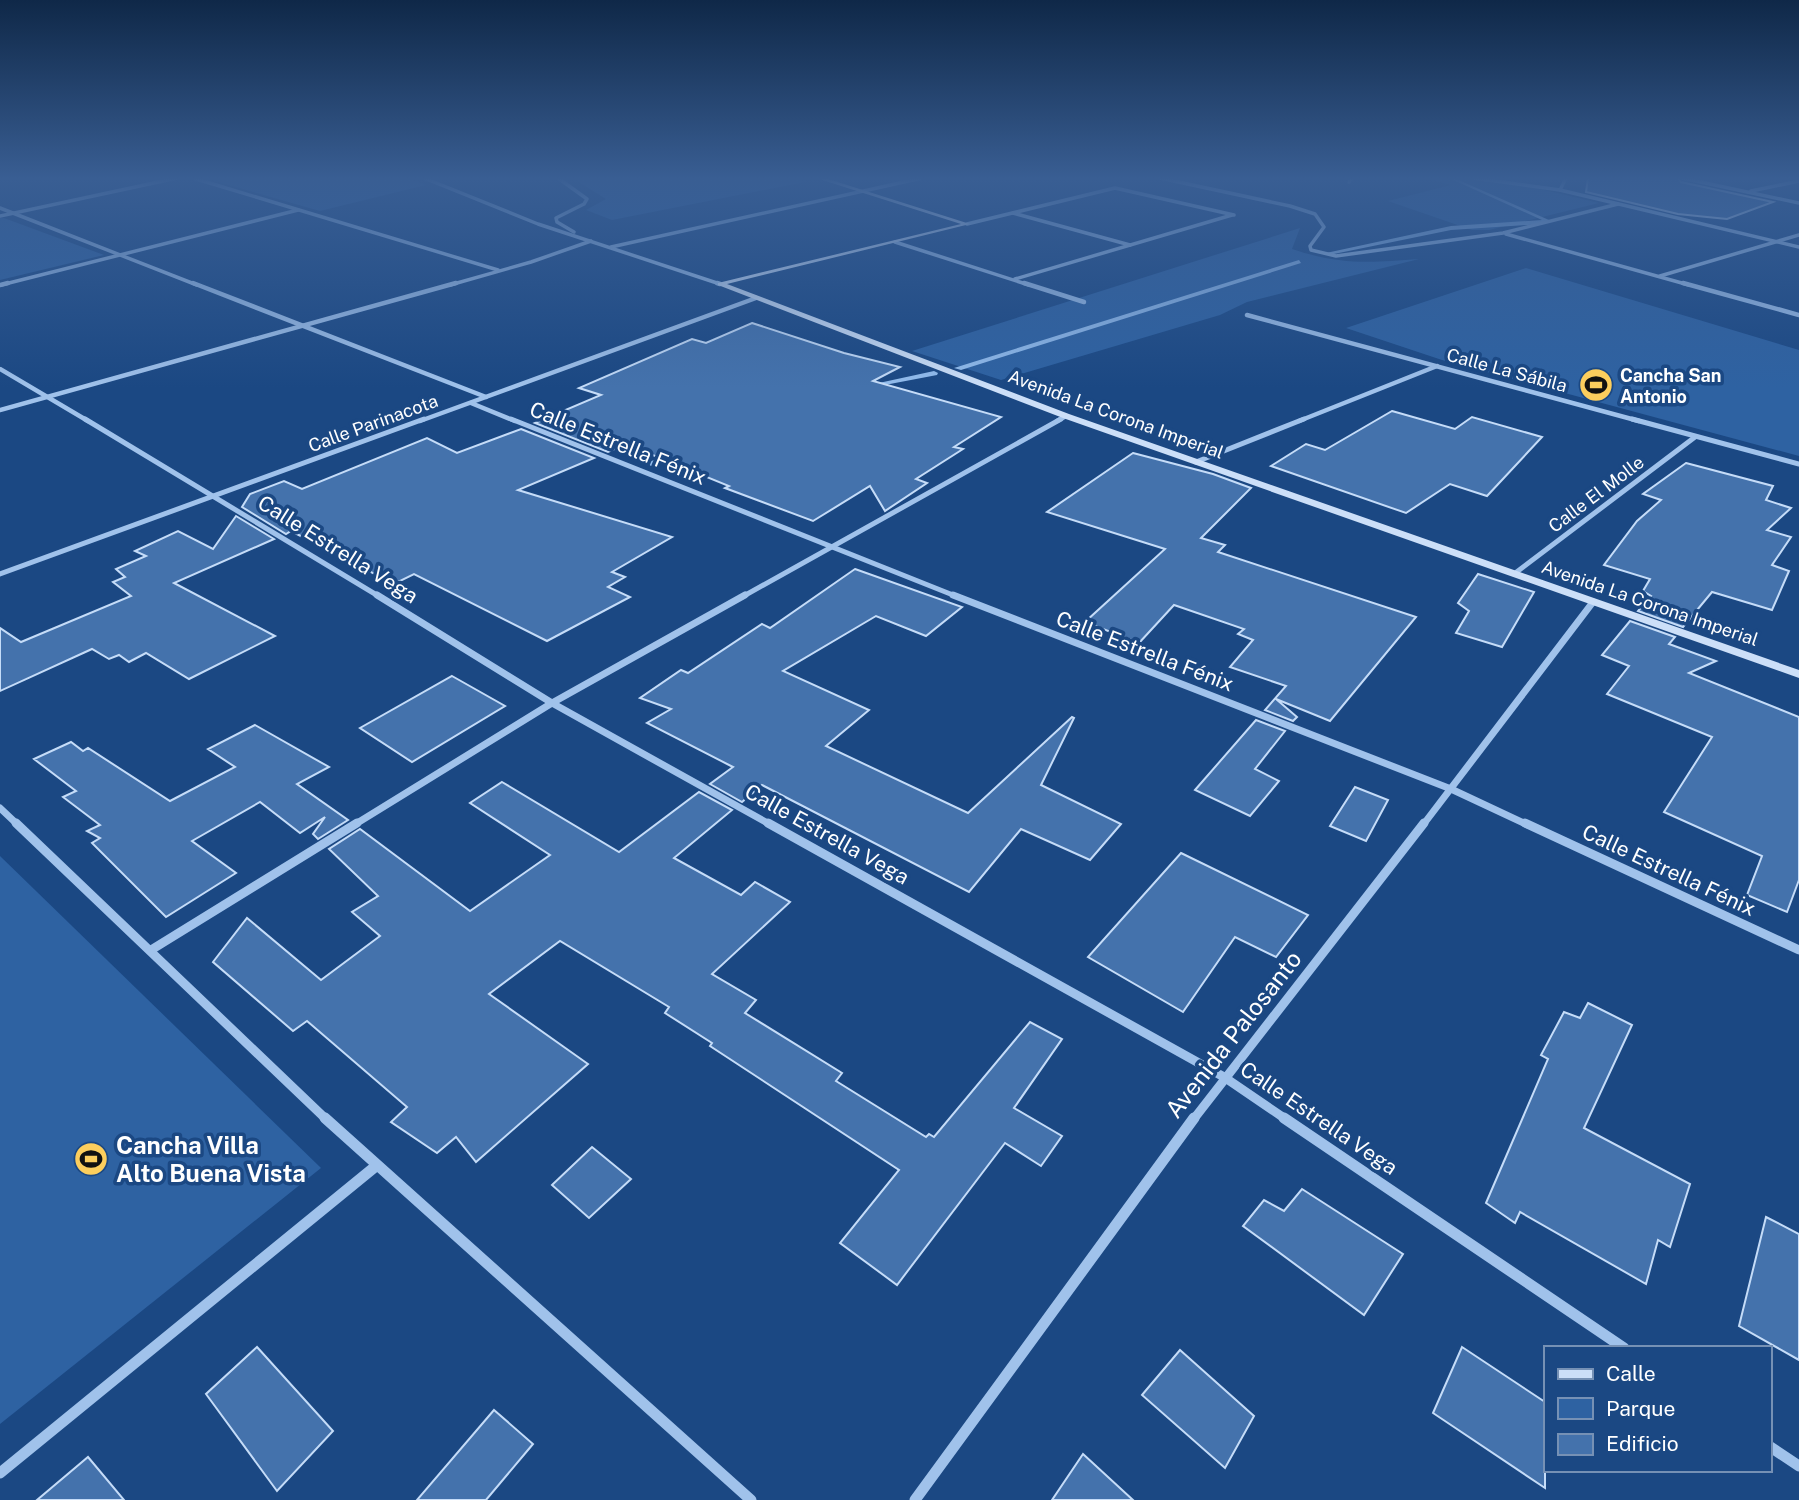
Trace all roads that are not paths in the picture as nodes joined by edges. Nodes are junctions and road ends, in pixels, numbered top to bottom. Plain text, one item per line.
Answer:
1 (103, 248) edge
2 (149, 248) edge
3 (423, 248) edge
4 (574, 248) edge
5 (614, 248) edge
6 (870, 248) edge
7 (914, 248) edge
8 (1121, 248) edge
9 (1310, 248) edge
10 (1394, 248) edge
11 (1558, 248) edge
12 (1755, 248) edge
13 (121, 255) junction
14 (499, 271) junction
15 (1660, 276) junction
16 (1015, 279) junction
17 (720, 284) junction
18 (0, 285) edge
19 (756, 298) junction
20 (1084, 302) dead end
21 (1247, 315) dead end
22 (1799, 315) edge
23 (300, 325) junction
24 (1438, 366) junction
25 (0, 369) edge
26 (49, 396) junction
27 (487, 397) junction
28 (471, 403) junction
29 (0, 410) edge
30 (1066, 416) junction
31 (1695, 436) junction
32 (1196, 462) junction
33 (1799, 464) edge
34 (215, 495) junction
35 (832, 548) junction
36 (0, 574) edge
37 (1514, 574) junction
38 (1593, 602) junction
39 (1799, 674) edge
40 (552, 703) junction
41 (1451, 789) junction
42 (0, 808) edge
43 (151, 950) junction
44 (1799, 950) edge
45 (1224, 1077) junction
46 (376, 1166) junction
47 (1621, 1346) edge
48 (1771, 1447) edge
49 (1799, 1466) edge
50 (0, 1473) edge
51 (751, 1500) edge
52 (915, 1500) edge

1 - 13 street
2 - 13 street
3 - 14 street
4 - 14 street
5 - 17 street, Avenida La Corona Imperial
6 - 17 street
7 - 16 street
8 - 16 street
9 - 10 street
11 - 15 street
12 - 15 street
13 - 18 street
13 - 23 street
14 - 23 street
15 - 22 street
16 - 20 street
17 - 19 street, Avenida La Corona Imperial
19 - 27 street, Calle Parinacota
19 - 30 street, Avenida La Corona Imperial
21 - 24 street, Calle La Sábila
23 - 26 street
23 - 27 street
24 - 31 street, Calle La Sábila
24 - 32 street
25 - 26 street, Calle Estrella Vega
26 - 29 street
26 - 34 street, Calle Estrella Vega
27 - 28 street, Calle Parinacota
28 - 34 street, Calle Parinacota
28 - 35 street, Calle Estrella Fénix
30 - 32 street, Avenida La Corona Imperial
30 - 35 street
31 - 33 street, Calle La Sábila
31 - 37 street, Calle El Molle
32 - 37 street, Avenida La Corona Imperial
34 - 36 street, Calle Parinacota
34 - 40 street, Calle Estrella Vega
35 - 40 street
35 - 41 street, Calle Estrella Fénix
37 - 38 street, Avenida La Corona Imperial
38 - 39 street, Avenida La Corona Imperial
38 - 41 street, Avenida Palosanto
40 - 43 street
40 - 45 street, Calle Estrella Vega
41 - 44 street, Calle Estrella Fénix
41 - 45 street, Avenida Palosanto
42 - 43 street
43 - 46 street
45 - 47 street, Calle Estrella Vega
45 - 52 street, Avenida Palosanto
46 - 50 street
46 - 51 street
48 - 49 street

